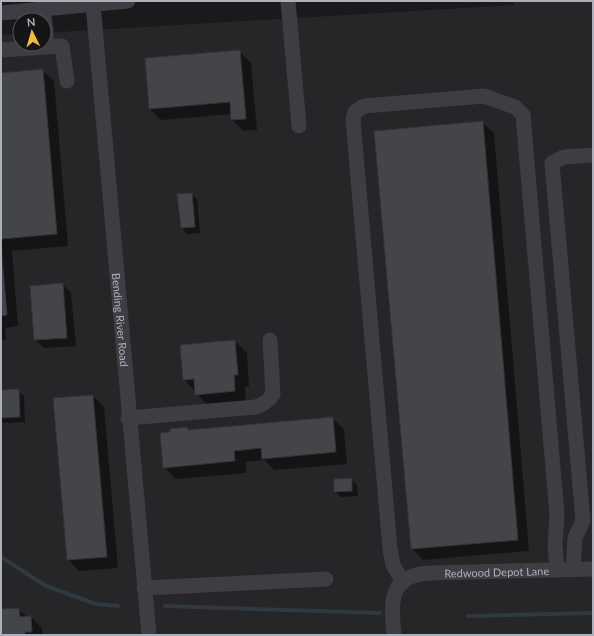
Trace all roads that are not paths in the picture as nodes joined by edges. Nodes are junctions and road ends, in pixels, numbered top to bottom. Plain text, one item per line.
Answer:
1 (128, 1) edge
2 (288, 1) edge
3 (93, 4) junction
4 (43, 10) joint
5 (1, 13) edge
6 (52, 47) edge
7 (12, 49) edge
8 (1, 50) edge
9 (67, 81) dead end
10 (299, 126) dead end
11 (593, 155) edge
12 (270, 340) dead end
13 (128, 418) junction
14 (593, 569) edge
15 (557, 570) junction
16 (573, 570) junction
17 (326, 579) dead end
18 (404, 582) junction
19 (144, 588) junction
20 (149, 635) edge
21 (394, 635) edge

1 - 3 street
2 - 10 street
3 - 4 street
3 - 13 street, Bending River Road
4 - 5 street
6 - 9 street
7 - 8 street
11 - 16 street
12 - 13 street
13 - 19 street, Bending River Road
14 - 16 street, Redwood Depot Lane
15 - 16 street, Redwood Depot Lane
15 - 18 street, Redwood Depot Lane
15 - 18 street
17 - 19 street
18 - 21 street
19 - 20 street, Bending River Road

